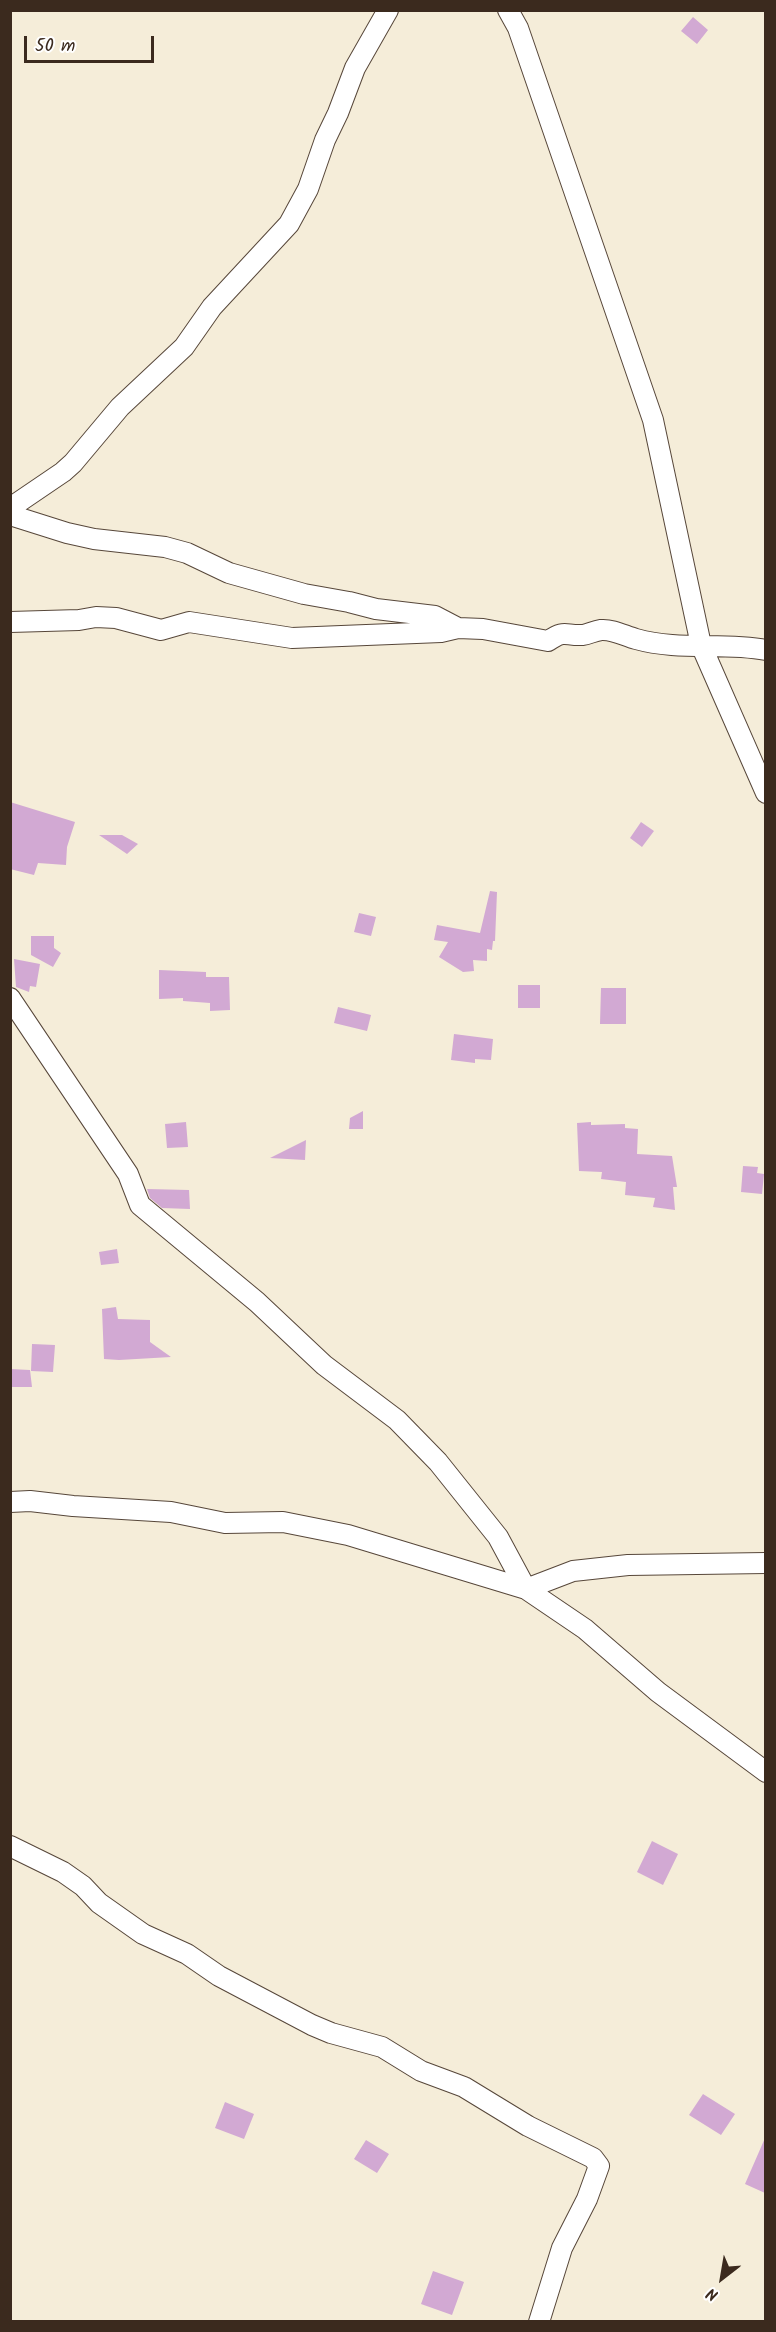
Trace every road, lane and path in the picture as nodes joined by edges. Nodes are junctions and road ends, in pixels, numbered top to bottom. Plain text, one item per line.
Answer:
1 (388, 10) edge
2 (508, 10) edge
3 (10, 508) edge
4 (10, 515) edge
5 (10, 622) edge
6 (458, 628) junction
7 (701, 645) junction
8 (765, 650) edge
9 (765, 793) edge
10 (10, 998) edge
11 (10, 1502) edge
12 (765, 1563) edge
13 (526, 1589) junction
14 (765, 1772) edge
15 (10, 1845) edge
16 (539, 2322) edge

1 - 3 street
2 - 7 street
4 - 6 street
5 - 6 street
6 - 7 street
7 - 8 street
7 - 9 street
10 - 13 street
11 - 13 street
12 - 13 street
13 - 14 street
15 - 16 street

